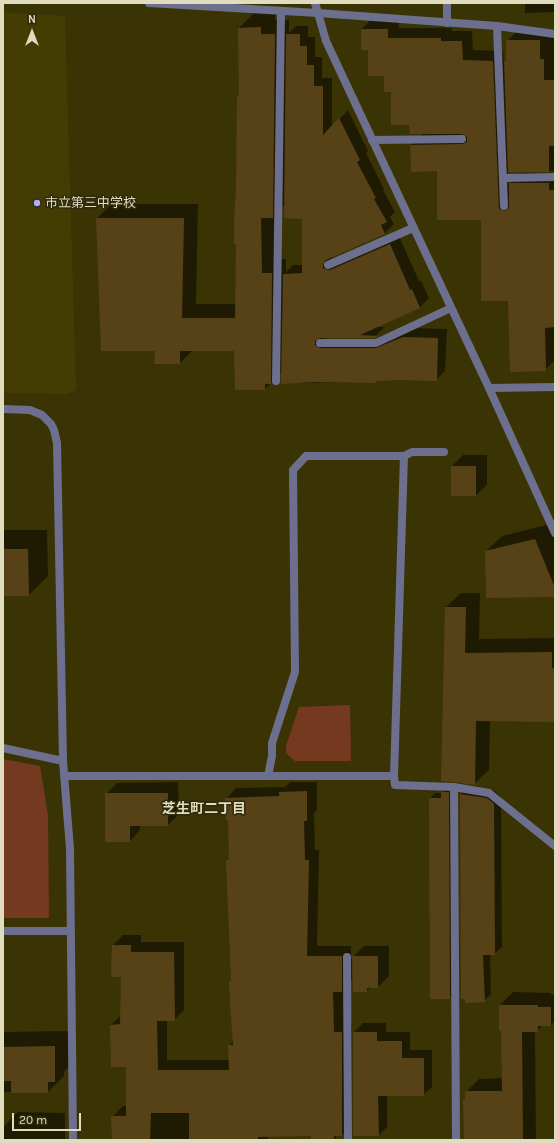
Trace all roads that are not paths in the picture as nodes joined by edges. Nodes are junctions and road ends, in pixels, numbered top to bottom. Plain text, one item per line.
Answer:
1 (149, 3) edge
2 (315, 3) edge
3 (447, 3) edge
4 (281, 11) junction
5 (318, 12) junction
6 (447, 23) junction
7 (497, 26) junction
8 (555, 34) edge
9 (462, 139) dead end
10 (372, 140) junction
11 (555, 177) edge
12 (503, 178) junction
13 (504, 206) dead end
14 (413, 228) junction
15 (328, 265) dead end
16 (451, 308) junction
17 (320, 343) dead end
18 (276, 381) dead end
19 (555, 387) edge
20 (489, 388) junction
21 (3, 409) edge
22 (444, 452) dead end
23 (404, 456) junction
24 (555, 533) edge
25 (3, 748) edge
26 (63, 761) junction
27 (64, 776) junction
28 (268, 776) junction
29 (394, 776) junction
30 (454, 787) junction
31 (555, 846) edge
32 (3, 931) edge
33 (72, 931) junction
34 (347, 957) dead end
35 (73, 1140) edge
36 (348, 1140) edge
37 (456, 1140) edge

1 - 4 street
2 - 5 street
3 - 6 street
4 - 5 street
4 - 18 street
5 - 6 street
5 - 10 street
6 - 7 street
7 - 8 street
7 - 12 street
9 - 10 street
10 - 14 street
11 - 12 street
12 - 13 street
14 - 15 street
14 - 16 street
16 - 17 street
16 - 20 street
19 - 20 street
20 - 24 street
21 - 26 street
22 - 23 street
23 - 28 street
23 - 29 street
25 - 26 street
26 - 27 street
27 - 28 street
27 - 33 street
28 - 29 street
29 - 30 street
30 - 31 street
30 - 37 street
32 - 33 street
33 - 35 street
34 - 36 street

